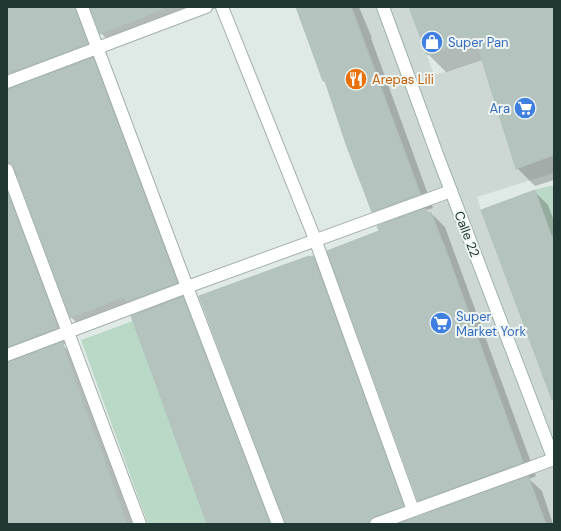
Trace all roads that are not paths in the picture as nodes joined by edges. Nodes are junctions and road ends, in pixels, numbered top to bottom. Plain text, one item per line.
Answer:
1 (82, 7) edge
2 (206, 7) edge
3 (222, 7) edge
4 (383, 7) edge
5 (97, 48) junction
6 (7, 82) edge
7 (7, 170) edge
8 (451, 191) junction
9 (315, 239) junction
10 (187, 287) junction
11 (68, 331) junction
12 (7, 355) edge
13 (554, 460) edge
14 (413, 510) junction
15 (140, 524) edge
16 (278, 524) edge
17 (376, 524) edge

1 - 5 street
2 - 5 street
3 - 9 street
4 - 8 street, Calle 22
5 - 6 street
5 - 10 street
7 - 11 street
8 - 9 street
8 - 13 street, Calle 22
9 - 10 street
9 - 14 street
10 - 11 street
10 - 16 street
11 - 12 street
11 - 15 street
13 - 14 street
14 - 17 street

